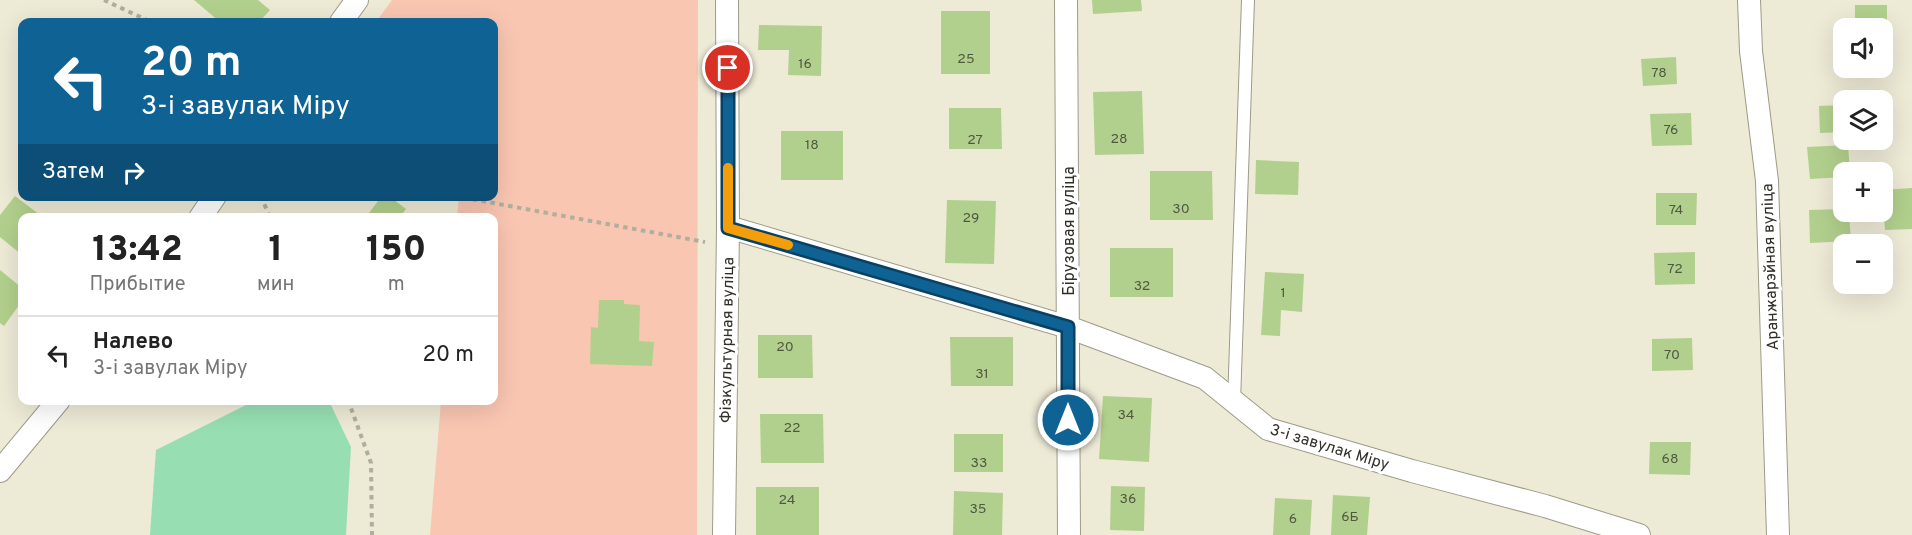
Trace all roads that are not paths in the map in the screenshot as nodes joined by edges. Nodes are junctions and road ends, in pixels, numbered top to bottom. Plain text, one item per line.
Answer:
1 (357, 0) edge
2 (727, 0) edge
3 (1066, 0) edge
4 (1248, 0) edge
5 (1749, 0) edge
6 (343, 18) edge
7 (728, 237) junction
8 (1068, 327) junction
9 (1234, 402) junction
10 (54, 405) edge
11 (0, 471) edge
12 (724, 535) edge
13 (1069, 535) edge
14 (1640, 535) edge
15 (1778, 535) edge

1 - 6 street
2 - 7 street, Фізкультурная вуліца
3 - 8 street, Бірузовая вуліца
4 - 9 lane
5 - 15 street, Аранжарэйная вуліца
7 - 8 street, 3-і завулак Міру
7 - 12 street, Фізкультурная вуліца
8 - 9 street, 3-і завулак Міру
8 - 13 street, Бірузовая вуліца
9 - 14 street, 3-і завулак Міру
10 - 11 street

